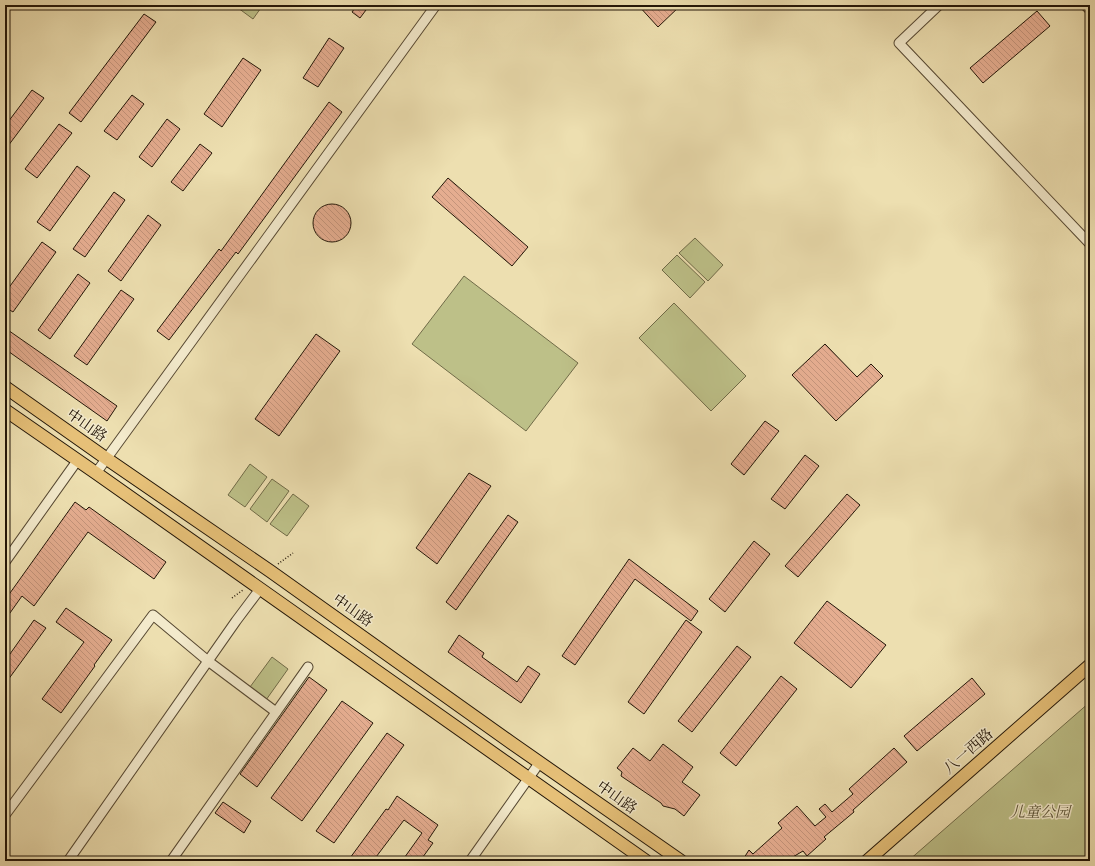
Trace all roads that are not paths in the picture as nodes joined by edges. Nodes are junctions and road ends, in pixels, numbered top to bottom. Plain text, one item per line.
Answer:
1 (436, 5) edge
2 (939, 5) edge
3 (1085, 5) edge
4 (1090, 10) edge
5 (1090, 244) edge
6 (5, 387) edge
7 (5, 410) edge
8 (107, 459) junction
9 (77, 460) junction
10 (96, 473) junction
11 (5, 562) edge
12 (260, 589) junction
13 (208, 661) junction
14 (1090, 665) edge
15 (308, 667) dead end
16 (276, 712) junction
17 (540, 762) junction
18 (529, 778) junction
19 (5, 815) edge
20 (68, 861) edge
21 (171, 861) edge
22 (470, 861) edge
23 (646, 861) edge
24 (681, 861) edge
25 (867, 861) edge

1 - 8 street
2 - 5 street
3 - 4 street
6 - 8 main road, 中山路
7 - 9 main road
8 - 10 street
8 - 17 main road, 中山路
9 - 10 main road
9 - 11 street
10 - 12 main road
12 - 13 street
12 - 18 main road
13 - 16 street
13 - 19 street
13 - 20 street
14 - 25 main road, 八一西路
15 - 16 street
16 - 21 street
17 - 18 street
17 - 24 main road, 中山路
18 - 22 street
18 - 23 main road

